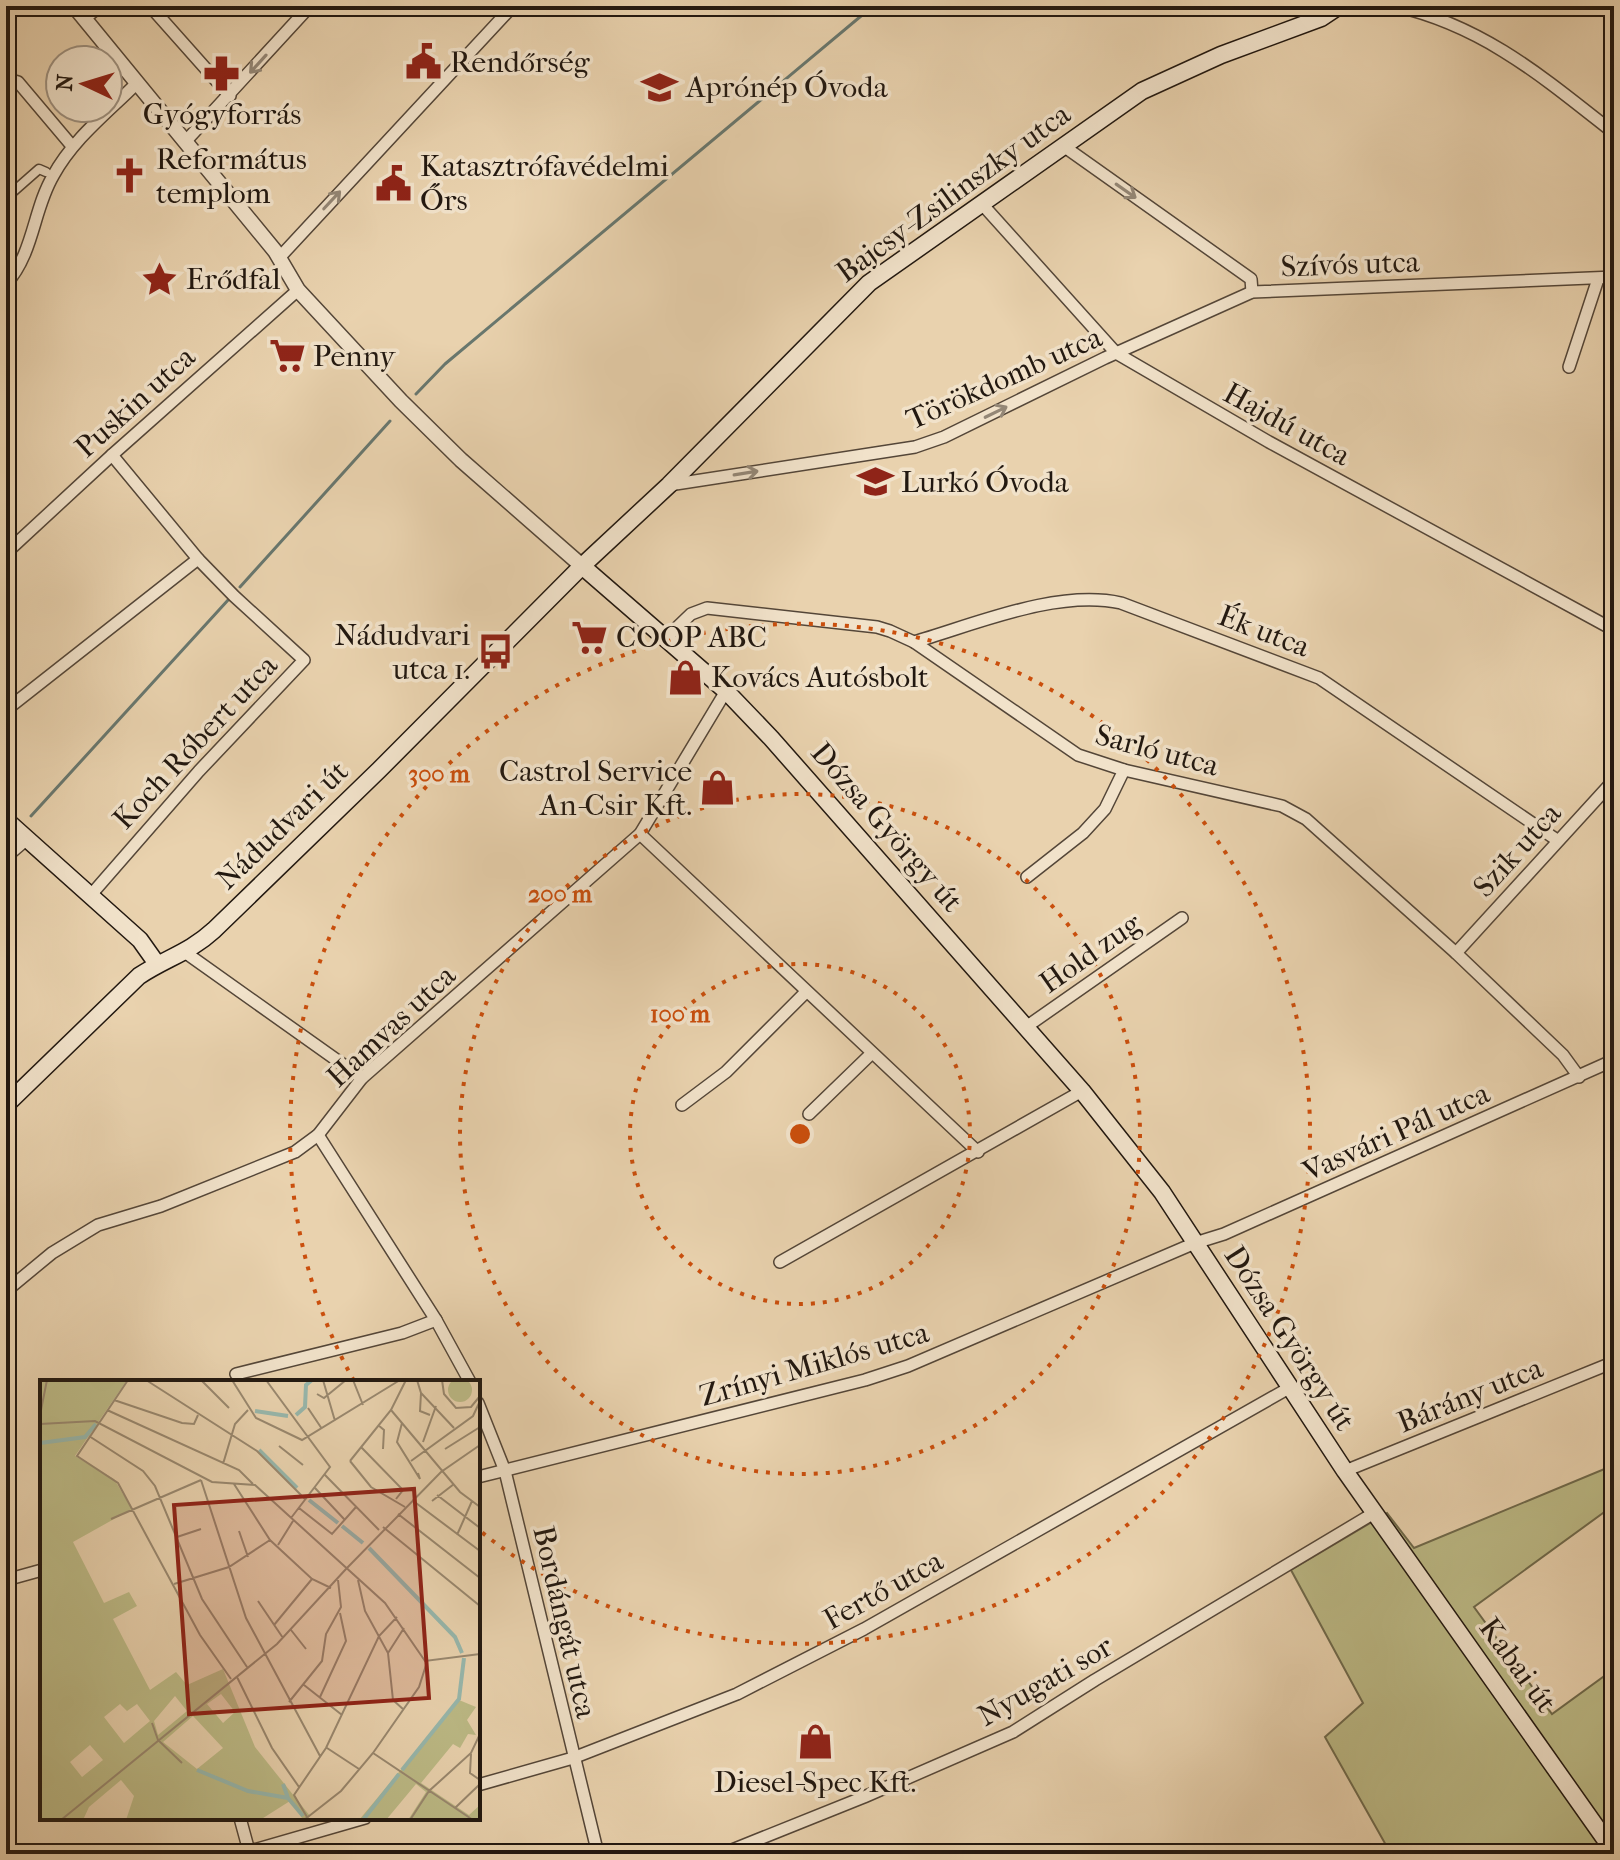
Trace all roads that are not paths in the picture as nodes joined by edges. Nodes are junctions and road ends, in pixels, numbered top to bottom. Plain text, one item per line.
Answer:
1 (74, 6) edge
2 (100, 6) edge
3 (150, 6) edge
4 (310, 6) edge
5 (513, 6) edge
6 (1339, 6) edge
7 (1395, 6) edge
8 (84, 19) junction
9 (6, 83) edge
10 (136, 84) junction
11 (230, 96) junction
12 (1614, 133) edge
13 (185, 142) junction
14 (1062, 145) junction
15 (72, 146) junction
16 (46, 172) dead end
17 (6, 198) edge
18 (982, 204) junction
19 (277, 254) junction
20 (1614, 277) edge
21 (1598, 279) junction
22 (7, 282) edge
23 (298, 290) junction
24 (1252, 292) junction
25 (1116, 353) junction
26 (1569, 367) dead end
27 (112, 455) junction
28 (669, 485) junction
29 (6, 553) edge
30 (198, 559) junction
31 (582, 566) junction
32 (1614, 630) edge
33 (665, 639) junction
34 (914, 642) junction
35 (726, 691) junction
36 (6, 710) edge
37 (1124, 770) junction
38 (1614, 780) edge
39 (6, 820) edge
40 (640, 834) junction
41 (27, 839) junction
42 (1557, 840) junction
43 (6, 857) edge
44 (1027, 877) dead end
45 (90, 896) junction
46 (1182, 918) dead end
47 (186, 953) junction
48 (1456, 953) junction
49 (157, 964) junction
50 (806, 992) junction
51 (1026, 1027) junction
52 (872, 1053) junction
53 (1614, 1060) edge
54 (1579, 1077) junction
55 (362, 1078) junction
56 (1082, 1091) junction
57 (6, 1105) edge
58 (682, 1105) dead end
59 (809, 1114) dead end
60 (318, 1135) junction
61 (978, 1152) junction
62 (1195, 1243) junction
63 (780, 1262) dead end
64 (6, 1291) edge
65 (436, 1320) junction
66 (1614, 1362) edge
67 (236, 1374) dead end
68 (469, 1380) edge
69 (1289, 1388) junction
70 (480, 1408) edge
71 (505, 1471) junction
72 (1345, 1471) junction
73 (480, 1477) edge
74 (1374, 1513) junction
75 (40, 1571) edge
76 (6, 1580) edge
77 (573, 1758) junction
78 (480, 1784) edge
79 (240, 1820) edge
80 (358, 1820) edge
81 (1614, 1852) edge
82 (245, 1853) edge
83 (598, 1854) edge
84 (722, 1854) edge

1 - 8 street, Dózsa György út
2 - 8 street
3 - 11 street
4 -> 11 street
19 -> 5 street
6 - 14 main road, Bajcsy-Zsilinszky utca
7 - 12 street
8 - 10 street, Dózsa György út
9 - 15 street
10 - 13 street, Dózsa György út
10 - 15 street
11 - 13 street
13 - 19 street, Dózsa György út
14 - 18 main road, Bajcsy-Zsilinszky utca
14 -> 24 street, Szívós utca
15 - 22 street
16 - 17 street
18 - 25 street, Hajdú utca
18 - 28 main road, Bajcsy-Zsilinszky utca
19 - 23 street, Dózsa György út
20 - 21 street, Szívós utca
21 - 24 street, Szívós utca
21 - 26 street
23 - 27 street, Puskin utca
23 - 31 street, Dózsa György út
24 - 25 street, Törökdomb utca
28 -> 25 street, Törökdomb utca
25 - 32 street, Hajdú utca
27 - 29 street, Puskin utca
27 - 30 street
28 - 31 main road, Bajcsy-Zsilinszky utca
30 - 36 street
30 - 45 street, Koch Róbert utca
31 - 33 main road, Dózsa György út
31 - 47 main road, Nádudvari út
33 - 34 street, Sarló utca
33 - 35 main road, Dózsa György út
34 - 37 street, Sarló utca
34 - 42 street, Ék utca
35 - 40 street, Hamvas utca
35 - 51 main road, Dózsa György út
37 - 44 street
37 - 48 street, Sarló utca
38 - 42 street, Szik utca
39 - 41 main road
40 - 50 street
40 - 55 street, Hamvas utca
41 - 43 street
41 - 45 main road
42 - 48 street, Szik utca
45 - 49 main road
46 - 51 street, Hold zug
47 - 49 main road, Nádudvari út
47 - 55 street
48 - 54 street, Sarló utca
49 - 57 main road, Nádudvari út
50 - 52 street
50 - 58 street
51 - 56 main road, Dózsa György út
52 - 59 street
52 - 61 street
53 - 54 street, Vasvári Pál utca
54 - 62 street, Vasvári Pál utca
55 - 60 street, Hamvas utca
56 - 61 street
56 - 62 main road, Dózsa György út
60 - 64 street, Hamvas utca
60 - 65 street
61 - 63 street
62 - 69 main road, Dózsa György út
62 - 71 street, Zrínyi Miklós utca
65 - 67 street
65 - 68 street
66 - 72 street, Bárány utca
69 - 72 main road, Dózsa György út
69 - 77 street, Fertő utca
70 - 71 street, Bordángát utca
71 - 73 street, Zrínyi Miklós utca
71 - 77 street, Bordángát utca
72 - 74 main road, Dózsa György út
74 - 81 main road, Kabai út
74 - 84 street, Nyugati sor
75 - 76 street
77 - 78 street, Fertő utca
77 - 83 street, Bordángát utca
79 - 82 street
80 - 82 street

